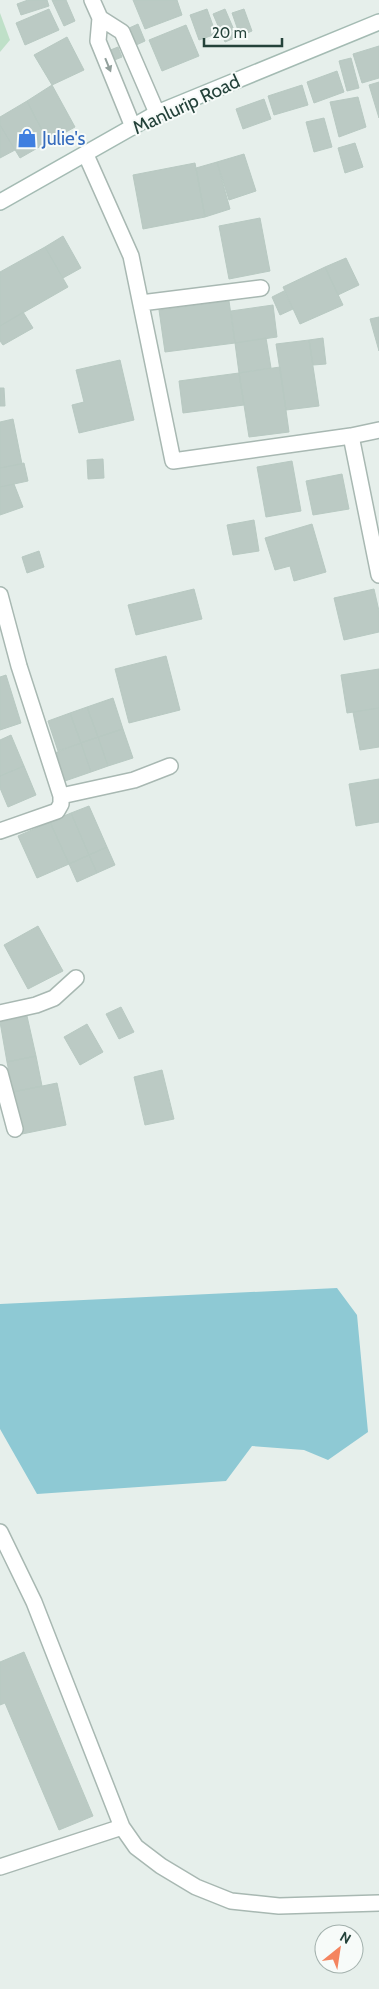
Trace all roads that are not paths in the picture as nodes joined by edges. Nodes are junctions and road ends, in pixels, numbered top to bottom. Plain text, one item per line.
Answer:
1 (92, 0) edge
2 (100, 18) junction
3 (379, 22) edge
4 (157, 113) junction
5 (133, 127) junction
6 (86, 155) junction
7 (0, 202) edge
8 (261, 288) dead end
9 (141, 303) junction
10 (379, 430) edge
11 (351, 436) junction
12 (379, 575) edge
13 (0, 595) edge
14 (170, 766) dead end
15 (61, 796) junction
16 (0, 831) edge
17 (76, 978) dead end
18 (0, 1014) edge
19 (0, 1073) edge
20 (15, 1129) dead end
21 (0, 1532) edge
22 (122, 1827) junction
23 (0, 1867) edge
24 (379, 1903) edge

1 - 2 street
2 - 4 street
2 -> 5 street
3 - 4 street, Manlurip Road
4 - 5 street, Manlurip Road
5 - 6 street, Manlurip Road
6 - 7 street, Manlurip Road
6 - 9 street
8 - 9 street
9 - 11 street
10 - 11 street
11 - 12 street
13 - 15 street
14 - 15 street
15 - 16 street
17 - 18 street
19 - 20 street
21 - 22 street
22 - 23 street
22 - 24 street

